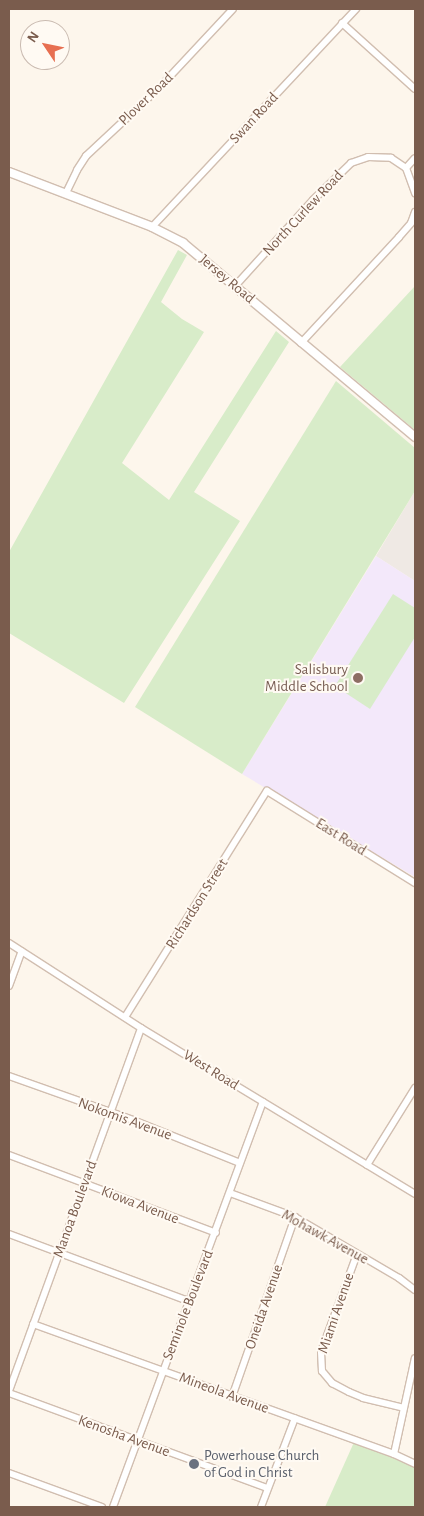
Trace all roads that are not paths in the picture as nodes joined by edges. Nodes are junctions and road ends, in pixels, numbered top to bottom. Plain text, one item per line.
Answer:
1 (233, 9) edge
2 (356, 9) edge
3 (342, 23) junction
4 (415, 89) edge
5 (415, 158) edge
6 (406, 168) junction
7 (9, 172) edge
8 (66, 193) junction
9 (415, 193) edge
10 (415, 212) edge
11 (152, 227) junction
12 (236, 285) junction
13 (302, 343) junction
14 (415, 437) edge
15 (267, 791) joint
16 (415, 883) edge
17 (9, 943) edge
18 (22, 951) junction
19 (9, 986) edge
20 (125, 1017) junction
21 (141, 1028) junction
22 (9, 1076) edge
23 (415, 1088) edge
24 (263, 1102) junction
25 (110, 1112) junction
26 (9, 1155) edge
27 (240, 1163) junction
28 (368, 1166) junction
29 (84, 1184) junction
30 (230, 1193) junction
31 (415, 1194) edge
32 (295, 1217) junction
33 (216, 1233) junction
34 (9, 1234) edge
35 (59, 1253) junction
36 (357, 1254) junction
37 (415, 1290) edge
38 (188, 1301) junction
39 (33, 1324) junction
40 (415, 1358) edge
41 (162, 1370) junction
42 (9, 1392) edge
43 (232, 1397) junction
44 (404, 1408) junction
45 (295, 1418) junction
46 (136, 1441) junction
47 (394, 1454) junction
48 (415, 1464) edge
49 (9, 1473) edge
50 (268, 1488) junction
51 (102, 1507) edge
52 (113, 1507) edge
53 (261, 1507) edge

1 - 8 street, Plover Road
2 - 3 street, Swan Road
3 - 4 street
3 - 11 street, Swan Road
5 - 6 street
6 - 9 street
6 - 12 street, North Curlew Road
7 - 8 street, Jersey Road
8 - 11 street, Jersey Road
10 - 13 street
11 - 12 street, Jersey Road
12 - 13 street, Jersey Road
13 - 14 street, Jersey Road
15 - 16 street, East Road
15 - 20 street, Richardson Street
17 - 18 street, West Road
18 - 19 street
18 - 20 street, West Road
20 - 21 street, West Road
21 - 24 street, West Road
21 - 25 street, Manoa Boulevard
22 - 25 street, Nokomis Avenue
23 - 28 street
24 - 27 street, Seminole Boulevard
24 - 28 street, West Road
25 - 27 street, Nokomis Avenue
25 - 29 street, Manoa Boulevard
26 - 29 street, Kiowa Avenue
27 - 30 street, Seminole Boulevard
28 - 31 street, West Road
29 - 33 street, Kiowa Avenue
29 - 35 street, Manoa Boulevard
30 - 32 street, Mohawk Avenue
30 - 33 street, Seminole Boulevard
32 - 36 street, Mohawk Avenue
32 - 43 street, Oneida Avenue
33 - 38 street, Seminole Boulevard
34 - 35 street
35 - 38 street
35 - 39 street, Manoa Boulevard
36 - 37 street, Mohawk Avenue
36 - 44 street, Miami Avenue
38 - 41 street, Seminole Boulevard
39 - 41 street, Mineola Avenue
39 - 42 street, Manoa Boulevard
40 - 44 street
41 - 43 street, Mineola Avenue
41 - 46 street, Seminole Boulevard
42 - 46 street, Kenosha Avenue
43 - 45 street, Mineola Avenue
44 - 47 street
45 - 47 street, Mineola Avenue
45 - 50 street
46 - 50 street, Kenosha Avenue
46 - 52 street, Seminole Boulevard
47 - 48 street, Mineola Avenue
49 - 51 street
50 - 53 street

